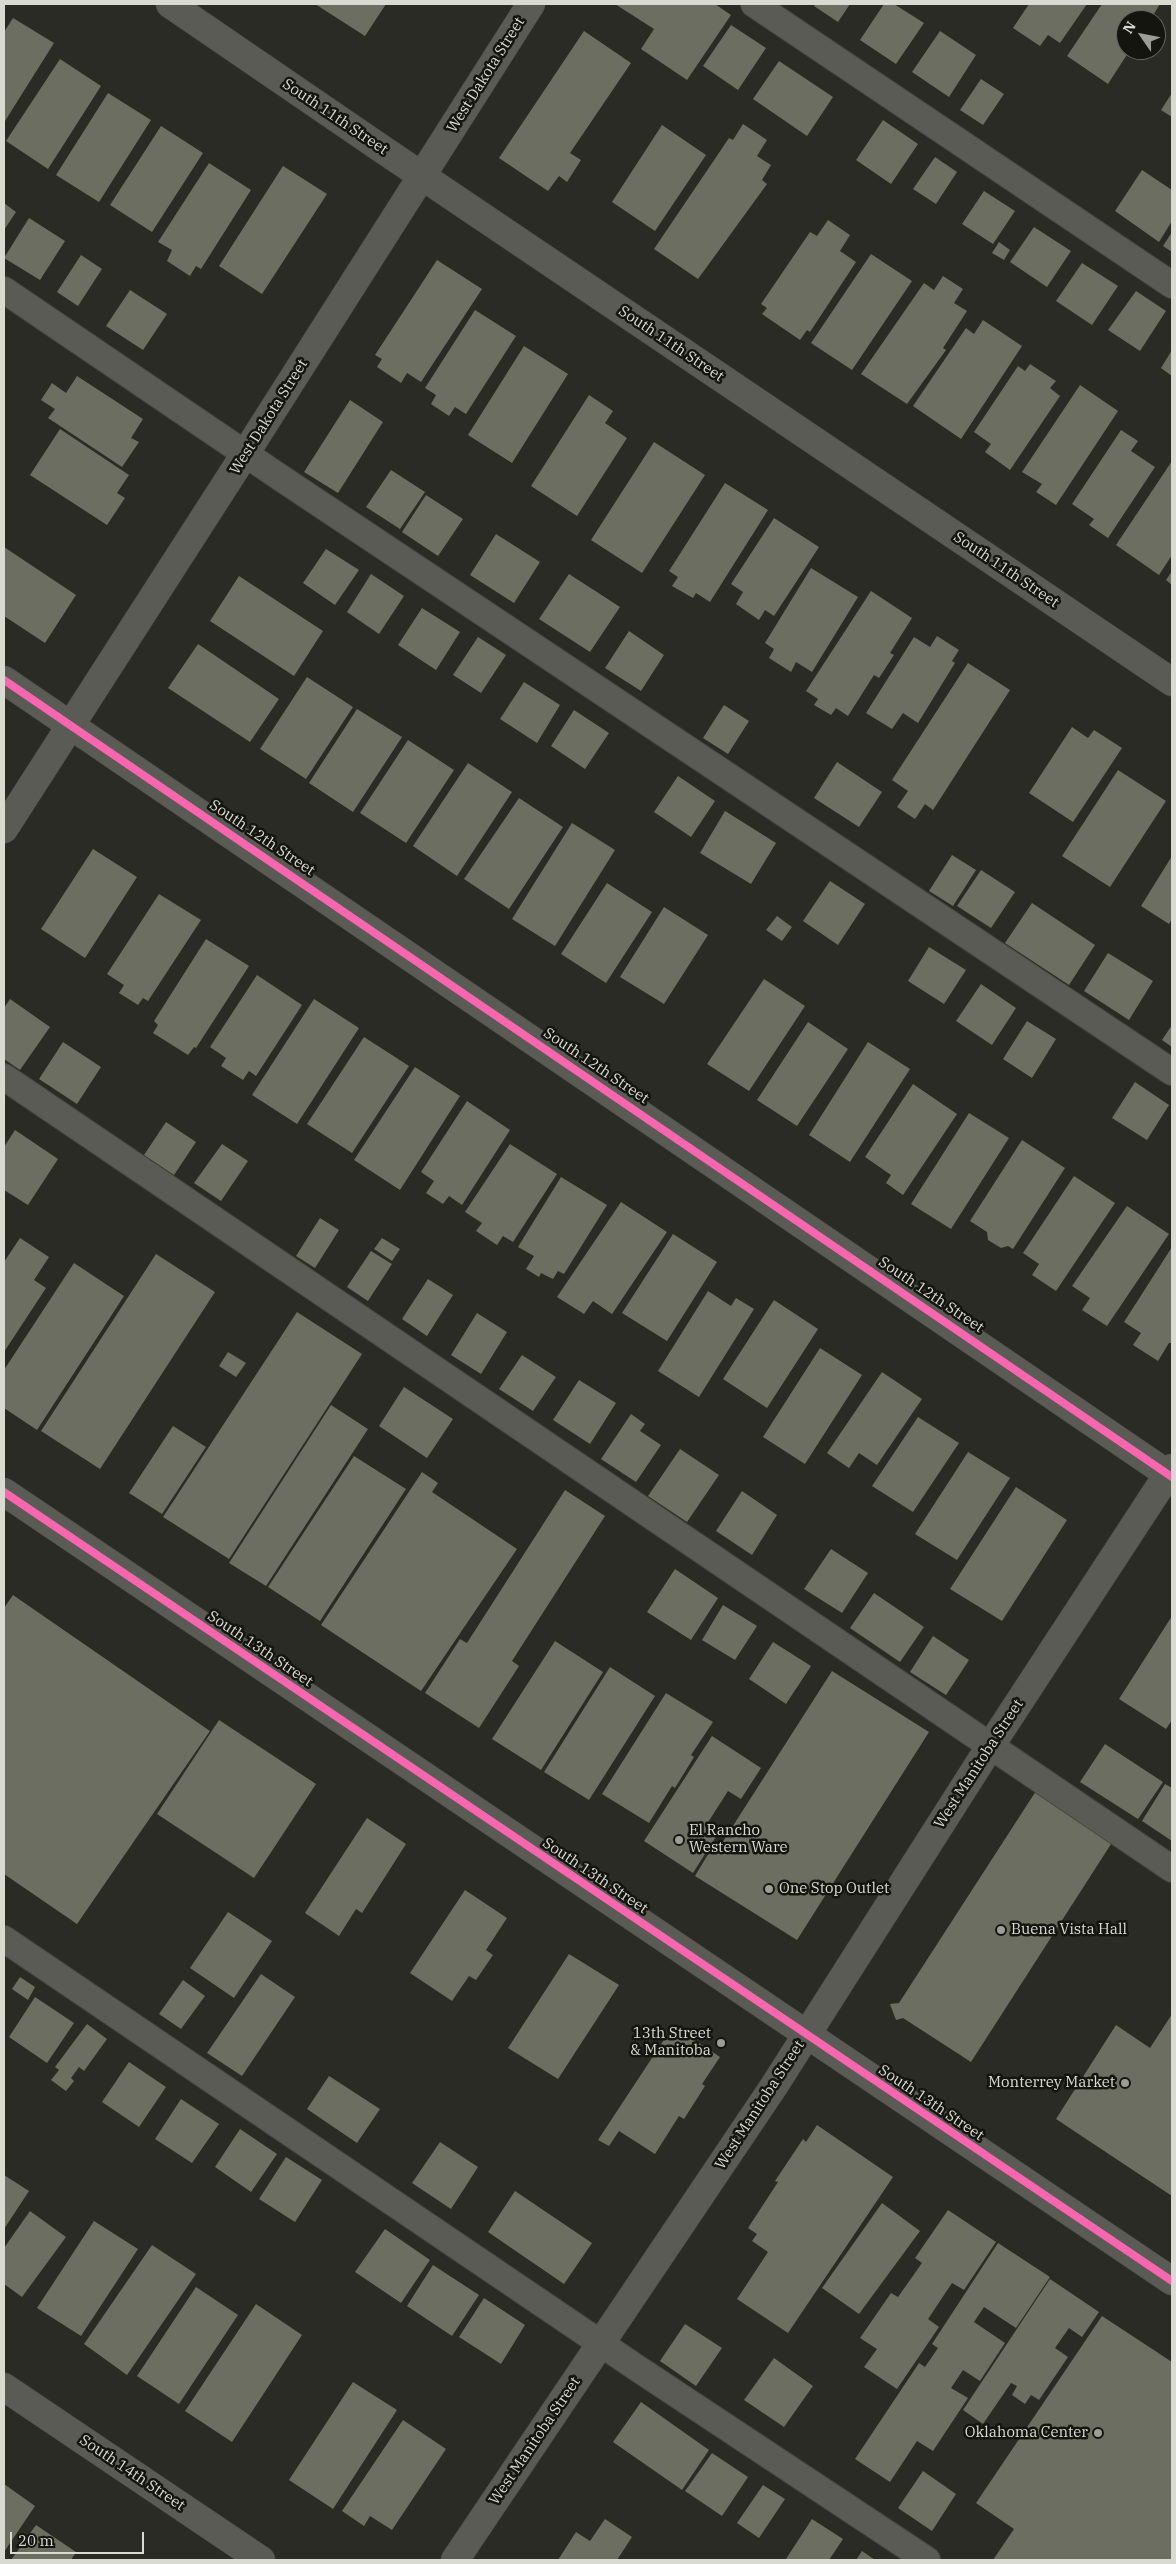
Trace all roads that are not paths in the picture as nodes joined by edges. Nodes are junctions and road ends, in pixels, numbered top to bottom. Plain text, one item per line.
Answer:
1 (170, 4) edge
2 (531, 4) edge
3 (754, 4) edge
4 (422, 176) junction
5 (1172, 285) edge
6 (4, 290) edge
7 (245, 454) junction
8 (4, 680) edge
9 (1172, 682) edge
10 (71, 725) junction
11 (4, 828) edge
12 (1172, 1072) edge
13 (4, 1077) edge
14 (1171, 1473) edge
15 (4, 1492) edge
16 (991, 1745) junction
17 (1172, 1869) edge
18 (4, 1939) edge
19 (805, 2035) junction
20 (1172, 2281) edge
21 (602, 2343) junction
22 (4, 2387) edge
23 (261, 2560) edge
24 (455, 2560) edge
25 (927, 2560) edge

1 - 4 street, South 11th Street
2 - 4 street, West Dakota Street
3 - 5 lane
4 - 7 street, West Dakota Street
4 - 9 street, South 11th Street
6 - 7 lane
7 - 10 street, West Dakota Street
7 - 12 lane
8 - 10 street, South 12th Street
10 - 11 street, West Dakota Street
10 - 14 street, South 12th Street
13 - 16 lane
14 - 16 street, West Manitoba Street
15 - 19 street, South 13th Street
16 - 17 lane
16 - 19 street, West Manitoba Street
18 - 21 lane
19 - 20 street, South 13th Street
19 - 21 street, West Manitoba Street
21 - 24 street, West Manitoba Street
21 - 25 lane
22 - 23 street, South 14th Street

